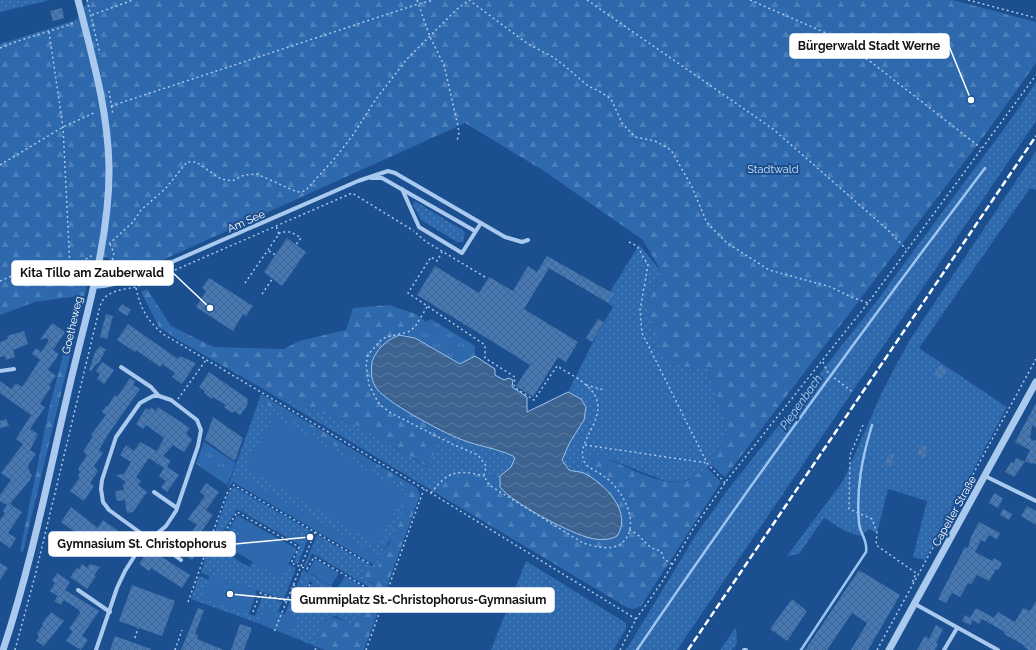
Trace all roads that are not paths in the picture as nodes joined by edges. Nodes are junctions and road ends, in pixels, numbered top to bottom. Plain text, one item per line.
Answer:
1 (78, 0) edge
2 (367, 178) junction
3 (402, 189) junction
4 (480, 223) junction
5 (475, 231) junction
6 (528, 240) dead end
7 (97, 267) junction
8 (131, 276) junction
9 (92, 286) junction
10 (121, 367) dead end
11 (14, 369) dead end
12 (0, 371) edge
13 (1036, 382) edge
14 (159, 396) junction
15 (986, 476) junction
16 (154, 492) dead end
17 (1036, 501) edge
18 (177, 508) junction
19 (150, 538) junction
20 (181, 560) dead end
21 (78, 590) dead end
22 (915, 604) junction
23 (110, 612) junction
24 (957, 628) junction
25 (3, 650) edge
26 (96, 650) edge
27 (889, 650) edge
28 (944, 650) edge
29 (998, 650) edge

1 - 7 street, Goetheweg
2 - 3 street
2 - 4 street, Am See
2 - 8 street, Am See
3 - 5 street
3 - 5 street
4 - 5 street
4 - 6 street, Am See
7 - 8 street, Am See
7 - 9 street, Goetheweg
8 - 9 street, Am See
9 - 25 street, Goetheweg
10 - 14 street
11 - 12 street
13 - 15 street, Capeller Straße
14 - 18 street
14 - 19 street
15 - 17 street
15 - 22 street, Capeller Straße
16 - 18 street
18 - 19 street
19 - 20 street
19 - 23 street
21 - 23 street
22 - 24 street
22 - 27 street, Capeller Straße
23 - 26 street
24 - 28 street
24 - 29 street

